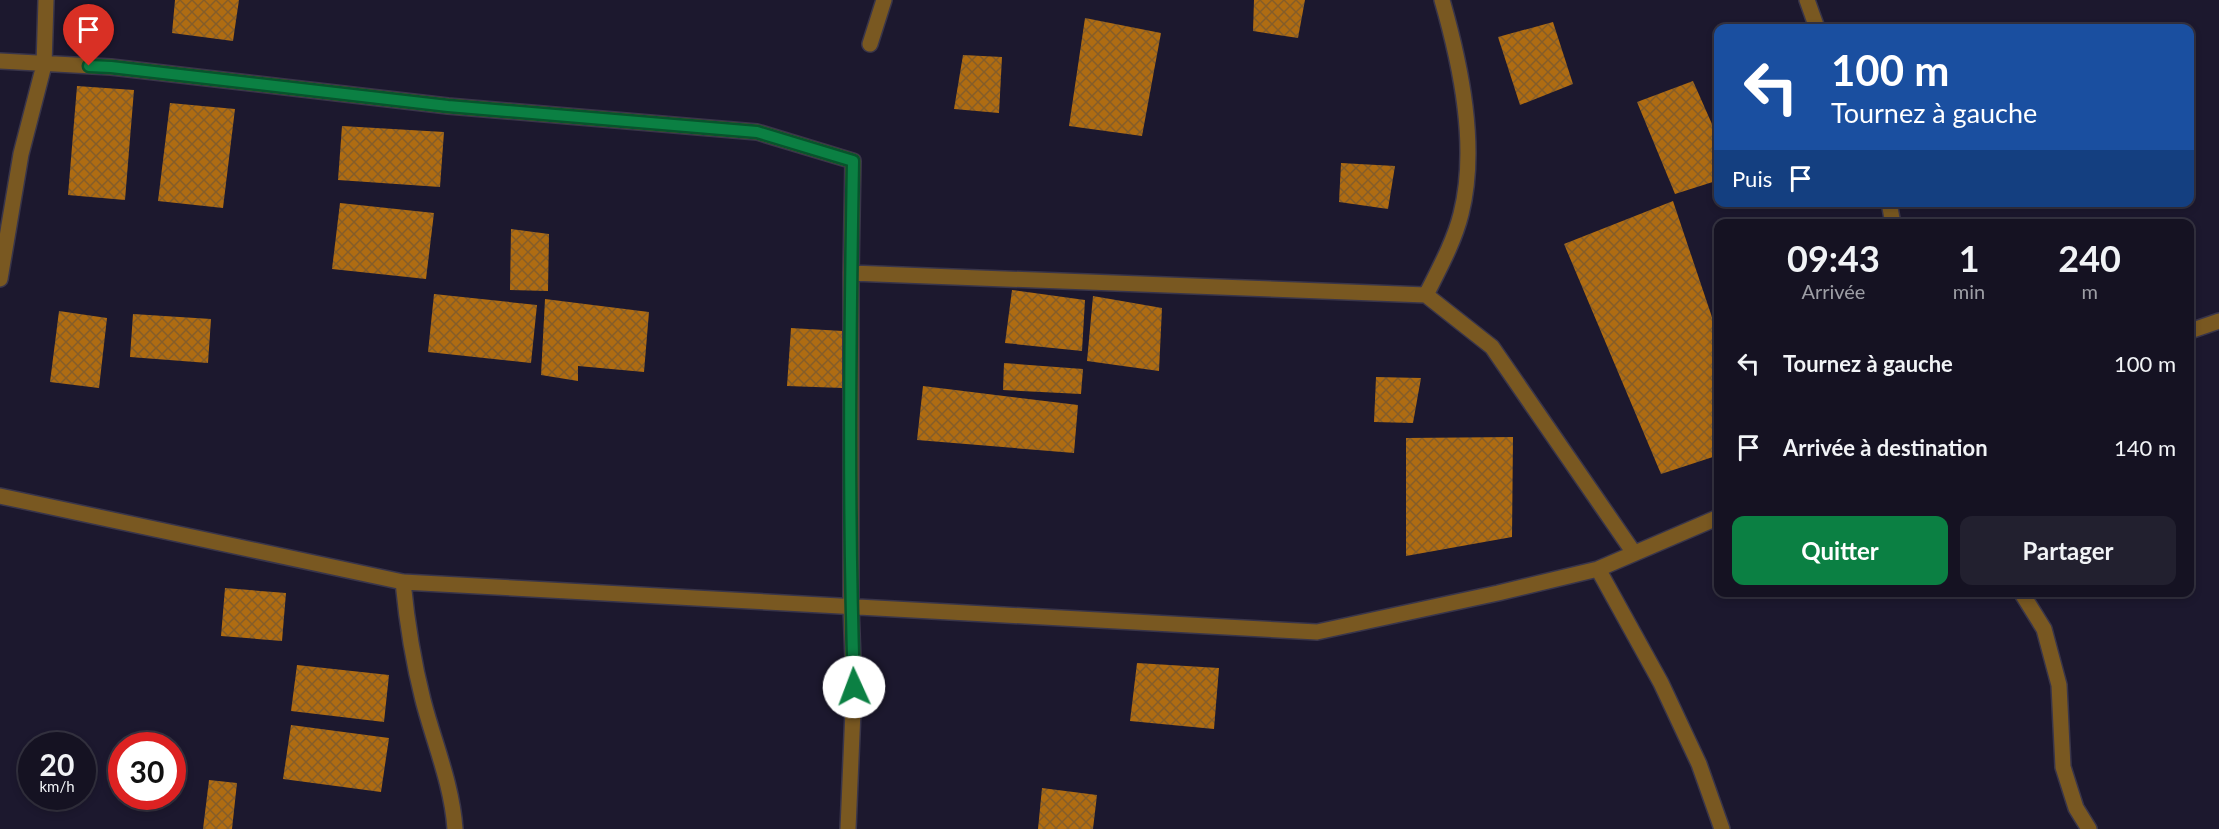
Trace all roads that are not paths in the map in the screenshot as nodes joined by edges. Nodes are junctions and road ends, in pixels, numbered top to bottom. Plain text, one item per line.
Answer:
1 (46, 0) edge
2 (884, 0) edge
3 (1442, 0) edge
4 (1807, 0) edge
5 (1816, 24) edge
6 (870, 44) dead end
7 (0, 62) edge
8 (44, 65) junction
9 (851, 273) junction
10 (0, 279) edge
11 (1426, 295) junction
12 (2219, 321) edge
13 (2194, 330) edge
14 (0, 496) edge
15 (1714, 519) edge
16 (1634, 553) junction
17 (1598, 569) junction
18 (403, 582) junction
19 (2024, 597) edge
20 (851, 607) junction
21 (455, 829) edge
22 (848, 829) edge
23 (1722, 829) edge
24 (2089, 829) edge

1 - 8 street
2 - 6 street
3 - 11 street
4 - 5 street
7 - 8 street
8 - 9 street
8 - 10 street
9 - 11 street
9 - 20 street
11 - 16 street
12 - 13 street
14 - 18 street
15 - 16 street
16 - 17 street
17 - 20 street
17 - 23 street
18 - 20 street
18 - 21 street
19 - 24 street
20 - 22 street

